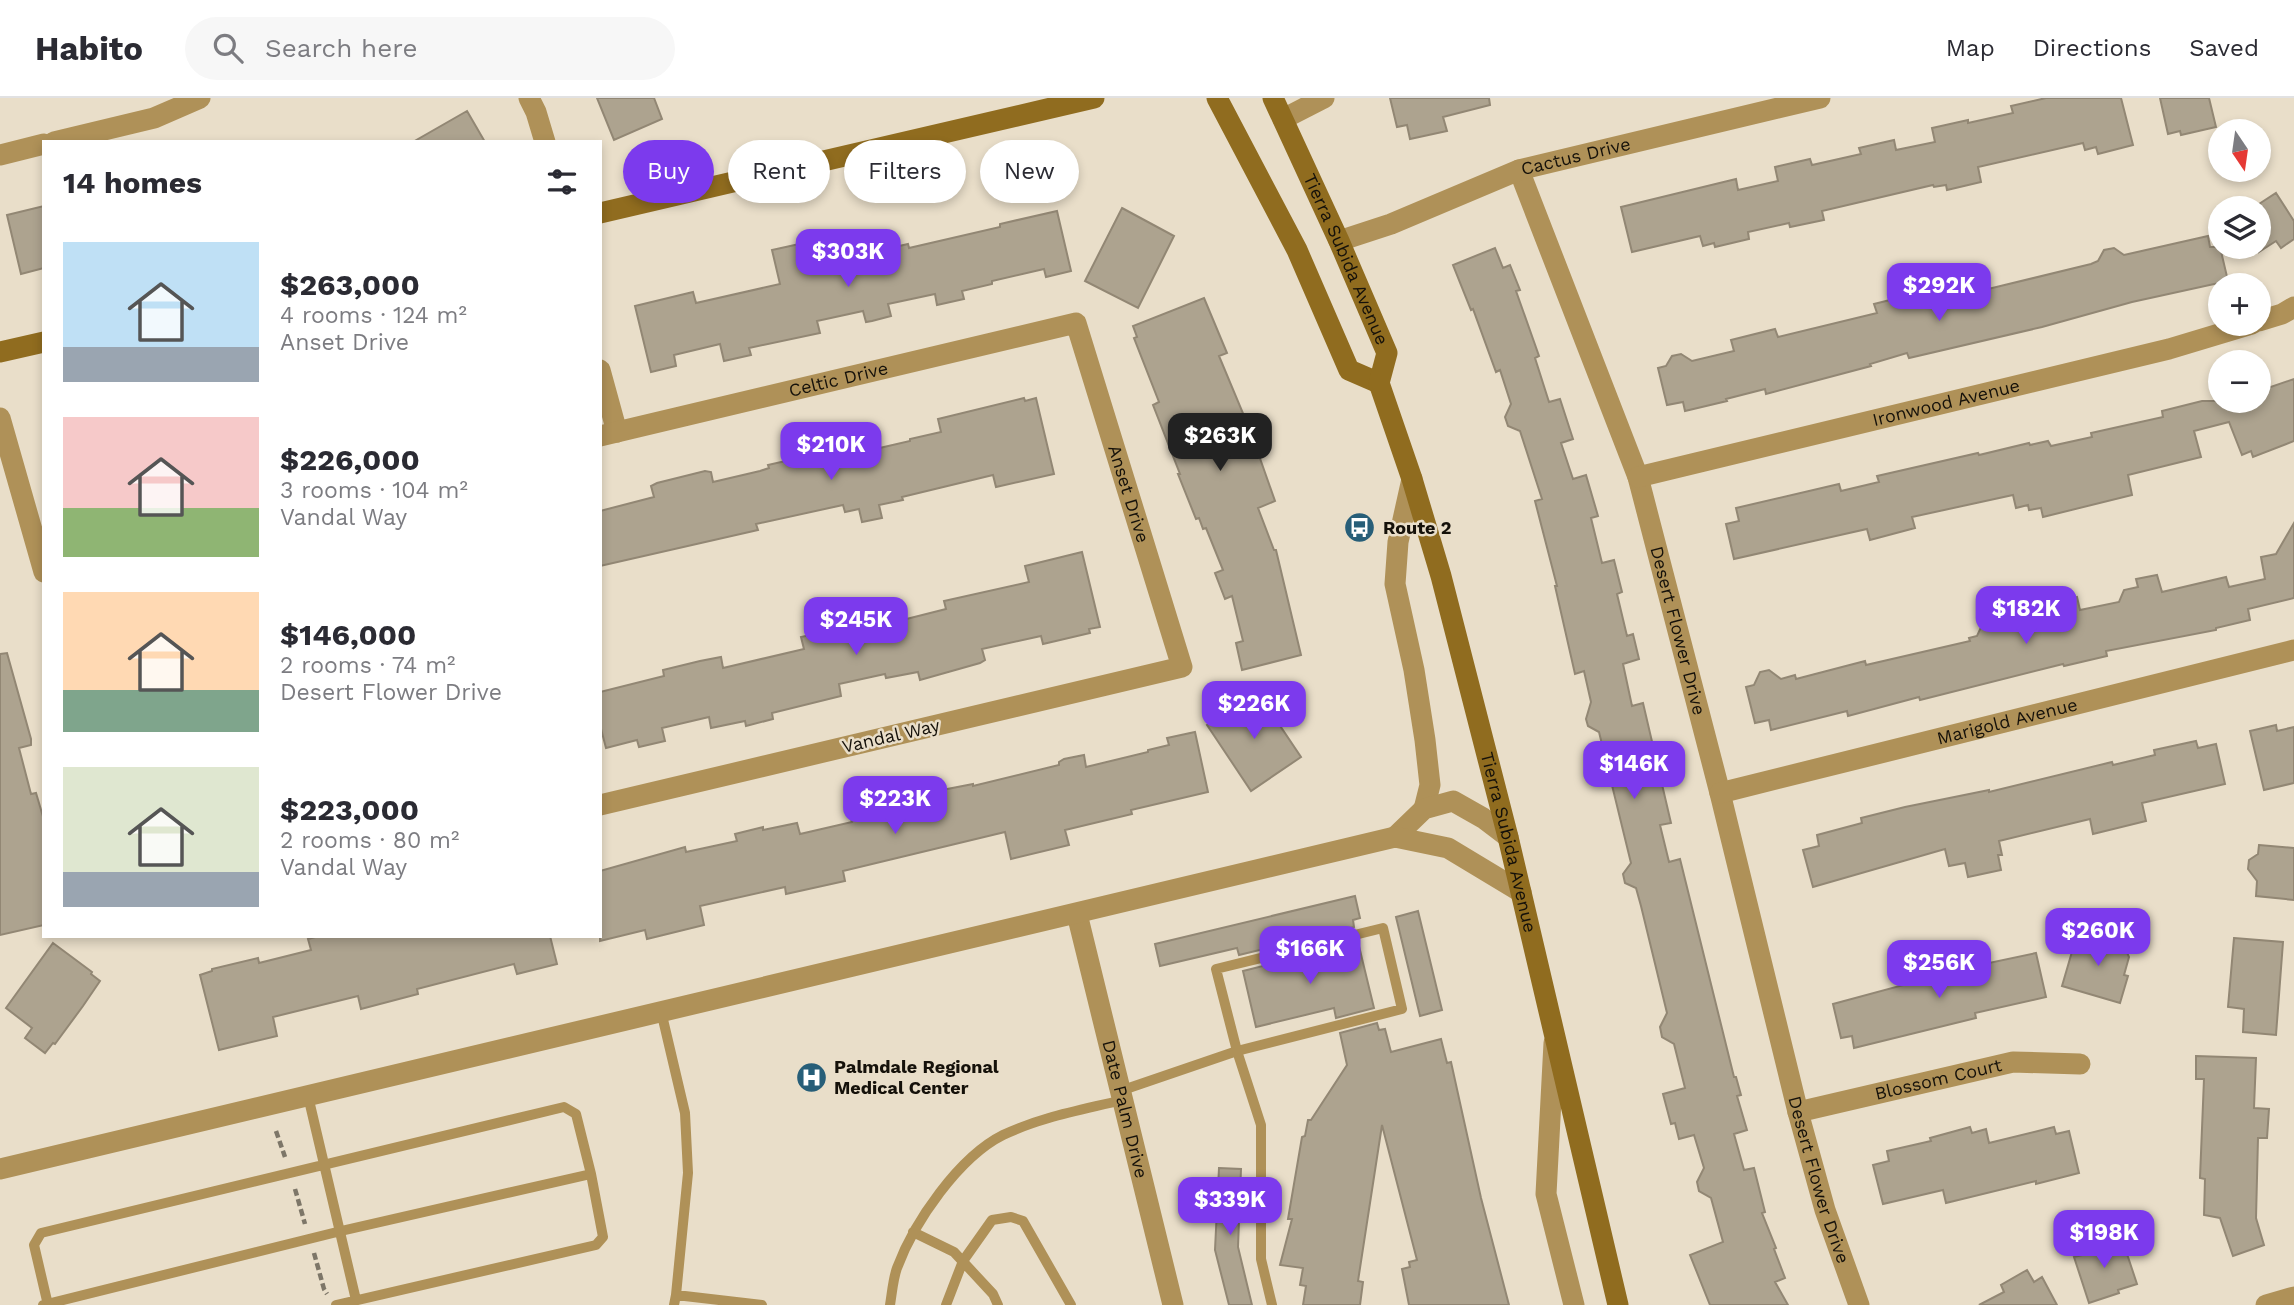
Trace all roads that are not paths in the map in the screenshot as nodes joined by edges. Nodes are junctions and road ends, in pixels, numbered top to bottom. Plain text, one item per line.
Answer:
1 (200, 98) edge
2 (529, 98) edge
3 (1094, 98) edge
4 (1217, 98) edge
5 (1273, 98) edge
6 (1324, 98) edge
7 (1820, 98) edge
8 (1283, 119) junction
9 (62, 140) edge
10 (544, 140) edge
11 (42, 144) edge
12 (0, 155) edge
13 (1519, 170) junction
14 (602, 213) edge
15 (1339, 241) junction
16 (2294, 307) edge
17 (2271, 317) edge
18 (1076, 323) joint
19 (2212, 336) edge
20 (42, 342) edge
21 (0, 352) edge
22 (1379, 383) junction
23 (602, 386) edge
24 (0, 418) edge
25 (608, 434) edge
26 (1638, 477) junction
27 (1412, 479) junction
28 (42, 565) edge
29 (2294, 650) edge
30 (1182, 667) joint
31 (1720, 793) junction
32 (602, 805) edge
33 (1424, 809) junction
34 (1395, 837) junction
35 (1508, 837) junction
36 (1521, 892) junction
37 (1077, 914) junction
38 (662, 1011) junction
39 (1554, 1034) junction
40 (1237, 1051) junction
41 (2080, 1063) dead end
42 (1121, 1095) junction
43 (308, 1096) junction
44 (1798, 1112) junction
45 (326, 1166) junction
46 (0, 1169) edge
47 (591, 1174) junction
48 (341, 1231) junction
49 (913, 1232) junction
50 (963, 1261) junction
51 (2294, 1297) edge
52 (356, 1300) junction
53 (675, 1300) edge
54 (46, 1305) edge
55 (336, 1305) edge
56 (762, 1305) edge
57 (890, 1305) edge
58 (946, 1305) edge
59 (998, 1305) edge
60 (1071, 1305) edge
61 (1173, 1305) edge
62 (1272, 1305) edge
63 (1574, 1305) edge
64 (1618, 1305) edge
65 (1859, 1305) edge
66 (2266, 1305) edge

1 - 9 street
2 - 10 street
3 - 14 main road
4 - 22 main road
5 - 8 main road, Tierra Subida Avenue
6 - 8 street
7 - 13 street, Cactus Drive
8 - 15 main road, Tierra Subida Avenue
11 - 12 street
13 - 15 street, Cactus Drive
13 - 26 street, Desert Flower Drive
15 - 22 main road, Tierra Subida Avenue
16 - 17 street
18 - 25 street, Celtic Drive
18 - 30 street, Anset Drive
19 - 26 street, Ironwood Avenue
20 - 21 main road
22 - 27 main road, Tierra Subida Avenue
23 - 25 street
24 - 28 street
26 - 31 street, Desert Flower Drive
27 - 33 street
27 - 35 main road, Tierra Subida Avenue
29 - 31 street, Marigold Avenue
30 - 32 street, Vandal Way
31 - 44 street, Desert Flower Drive
33 - 34 street
33 - 35 street
34 - 36 street
34 - 37 street
35 - 36 main road, Tierra Subida Avenue
36 - 39 main road, Tierra Subida Avenue
37 - 38 street
37 - 42 street, Date Palm Drive
38 - 43 street
38 - 53 lane
39 - 63 street
39 - 64 main road, Tierra Subida Avenue
40 - 40 lane
40 - 42 lane
40 - 62 lane
41 - 44 street, Blossom Court
42 - 49 lane
42 - 61 street, Date Palm Drive
43 - 45 lane
43 - 46 street
44 - 65 street, Desert Flower Drive
45 - 47 lane
45 - 48 lane
45 - 54 lane
47 - 48 lane
47 - 52 lane
48 - 52 lane
48 - 54 lane
49 - 50 lane
49 - 57 lane
50 - 58 lane
50 - 59 lane
50 - 60 lane
51 - 66 street
52 - 55 lane
53 - 56 lane

